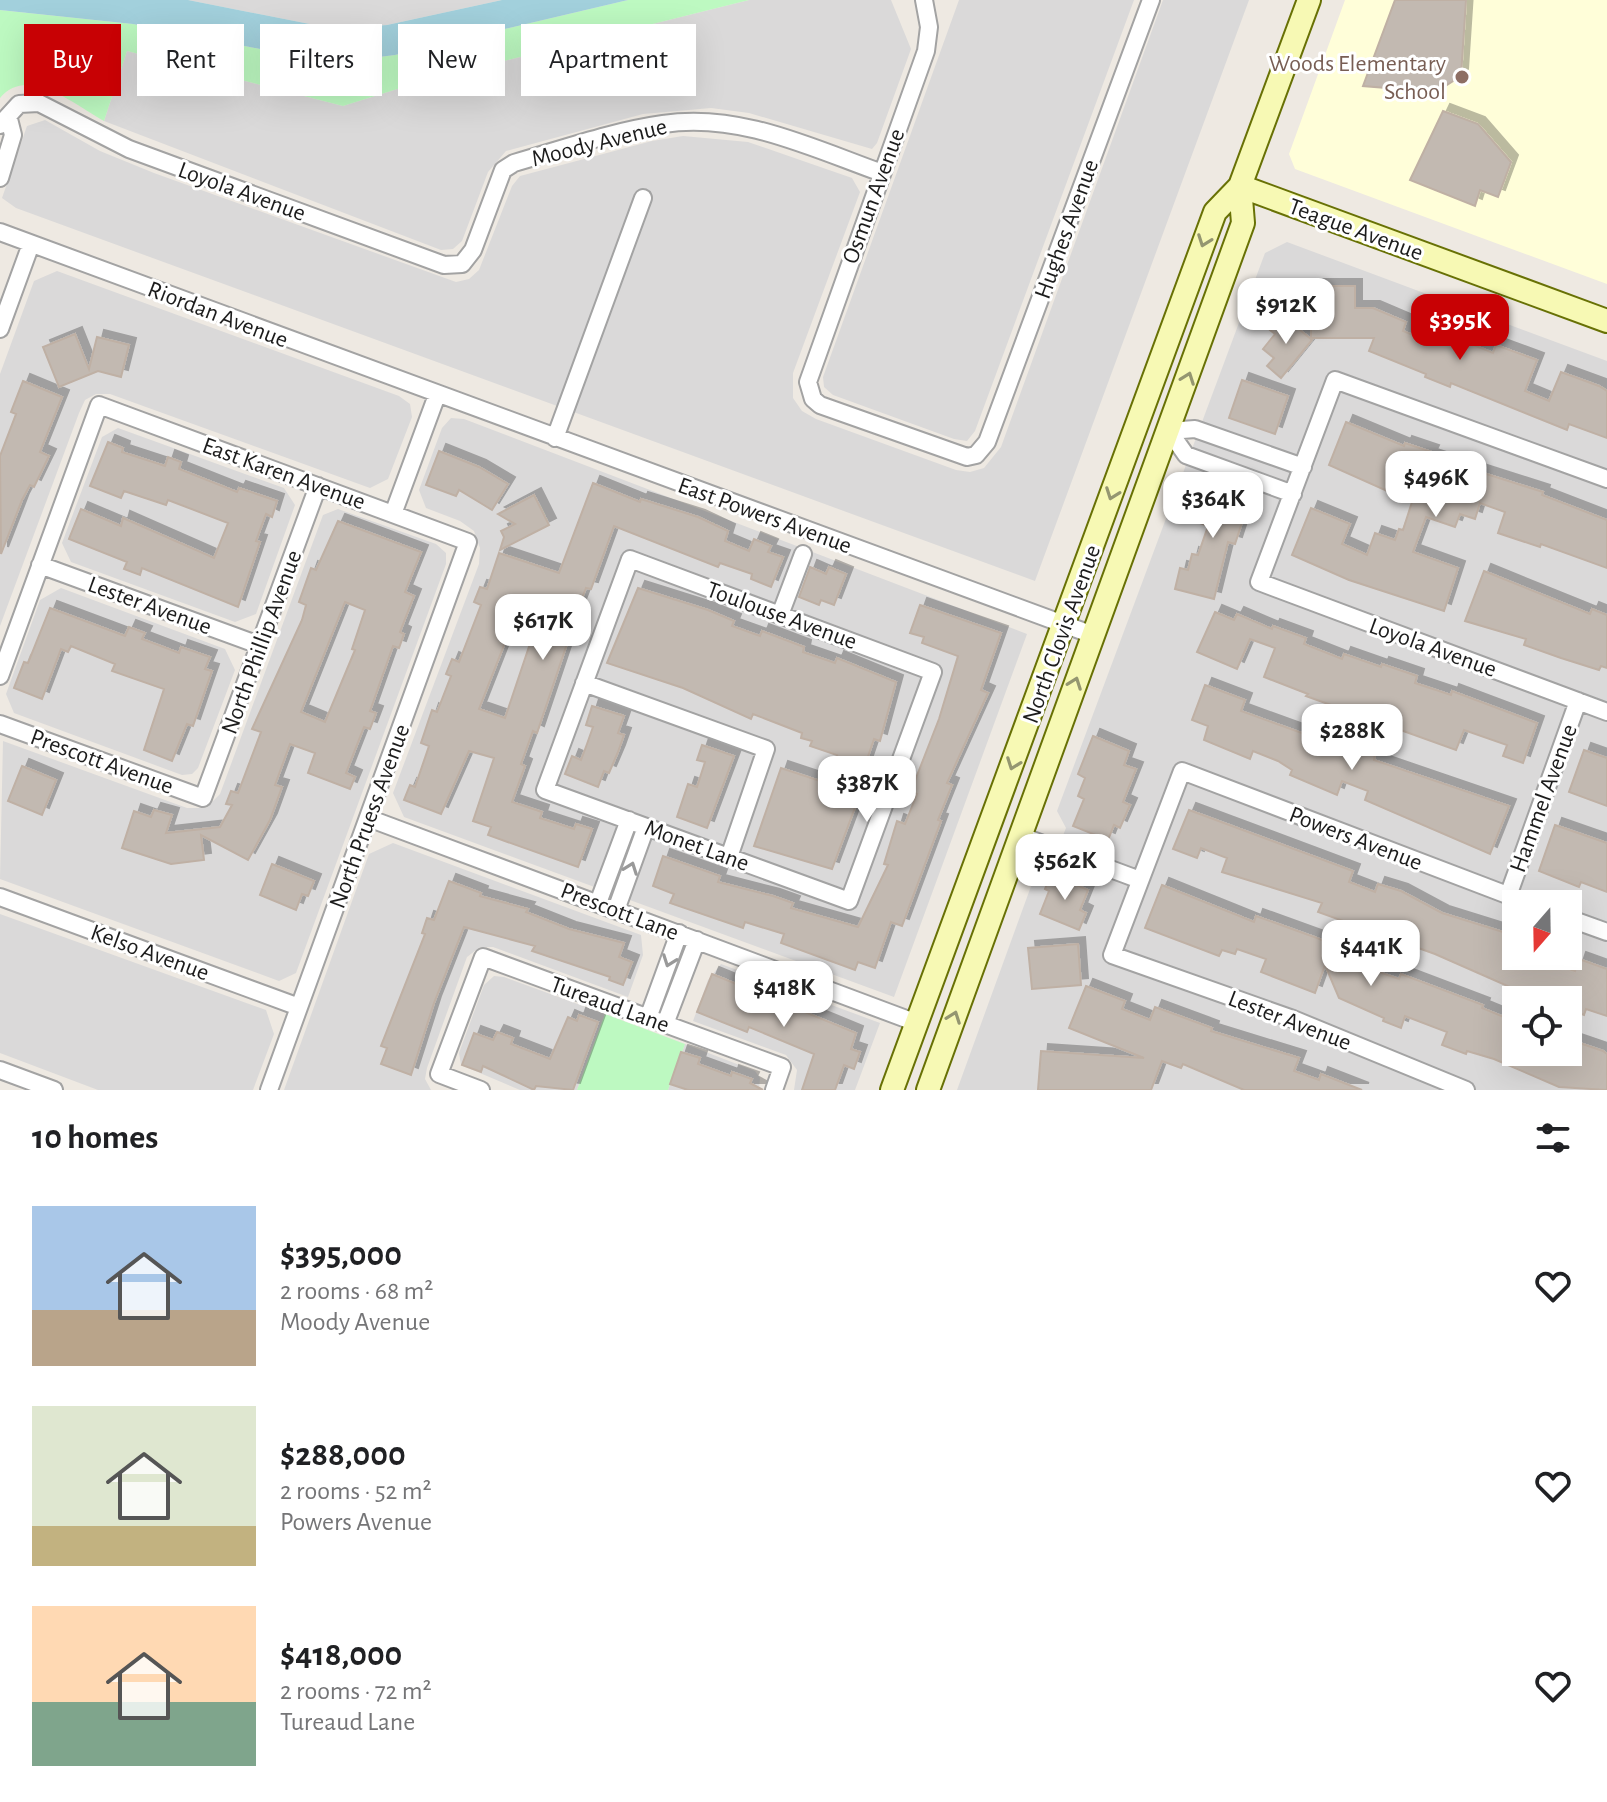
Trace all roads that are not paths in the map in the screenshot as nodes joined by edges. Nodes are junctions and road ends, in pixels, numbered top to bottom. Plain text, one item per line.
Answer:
1 (924, 0) edge
2 (1151, 0) edge
3 (1309, 0) edge
4 (4, 122) edge
5 (1, 169) edge
6 (503, 170) joint
7 (882, 173) junction
8 (1240, 186) junction
9 (643, 198) dead end
10 (0, 232) edge
11 (31, 244) junction
12 (1607, 321) edge
13 (0, 329) edge
14 (809, 391) joint
15 (437, 395) junction
16 (1139, 421) junction
17 (1169, 431) junction
18 (555, 438) junction
19 (1303, 467) junction
20 (1607, 479) edge
21 (318, 486) junction
22 (1293, 494) junction
23 (393, 514) junction
24 (468, 542) joint
25 (803, 554) dead end
26 (40, 565) junction
27 (780, 615) junction
28 (1064, 624) junction
29 (1093, 635) junction
30 (259, 645) junction
31 (0, 676) edge
32 (584, 683) junction
33 (1578, 701) junction
34 (1607, 712) edge
35 (0, 724) edge
36 (203, 798) joint
37 (368, 818) junction
38 (629, 820) junction
39 (646, 827) junction
40 (1019, 835) junction
41 (729, 857) junction
42 (1140, 880) junction
43 (1510, 890) edge
44 (1502, 894) edge
45 (0, 897) edge
46 (849, 901) joint
47 (598, 903) junction
48 (616, 910) junction
49 (1582, 923) edge
50 (1607, 932) edge
51 (679, 933) junction
52 (697, 940) junction
53 (299, 1007) junction
54 (648, 1018) junction
55 (917, 1023) junction
56 (665, 1024) junction
57 (0, 1070) edge
58 (54, 1090) edge
59 (269, 1090) edge
60 (481, 1090) edge
61 (774, 1090) edge
62 (892, 1090) edge
63 (908, 1090) edge
64 (928, 1090) edge
65 (1466, 1090) edge

1 - 7 street, Osmun Avenue
2 - 14 street, Hughes Avenue
3 - 8 main road, North Clovis Avenue
4 - 5 street
4 - 6 street, Loyola Avenue
6 - 7 street, Moody Avenue
7 - 14 street, Osmun Avenue
8 - 12 main road, Teague Avenue
8 -> 16 main road, North Clovis Avenue
17 -> 8 main road, North Clovis Avenue
9 - 18 street
10 - 11 street, Riordan Avenue
11 - 13 street
11 - 15 street, Riordan Avenue
15 - 18 street, East Powers Avenue
15 - 23 street
16 - 17 street
16 -> 28 main road, North Clovis Avenue
17 - 19 street
17 - 22 street
17 - 29 main road, North Clovis Avenue
18 - 28 street, East Powers Avenue
19 - 20 street
19 - 22 street
21 - 23 street, East Karen Avenue
21 - 26 street, East Karen Avenue
21 - 30 street, North Phillip Avenue
22 - 33 street, Loyola Avenue
23 - 24 street, East Karen Avenue
24 - 37 street, North Pruess Avenue
25 - 27 street
26 - 30 street, Lester Avenue
26 - 31 street
27 - 32 street, Toulouse Avenue
27 - 46 street, Toulouse Avenue
28 - 29 street, East Powers Avenue
28 -> 55 main road, North Clovis Avenue
40 -> 29 main road, North Clovis Avenue
30 - 36 street, North Phillip Avenue
32 - 38 street, Monet Lane
32 - 41 street
33 - 34 street, Loyola Avenue
33 - 43 street, Hammel Avenue
35 - 36 street, Prescott Avenue
37 - 47 street, Prescott Lane
37 - 53 street, North Pruess Avenue
38 - 39 street, Monet Lane
38 - 47 street
39 - 41 street, Monet Lane
48 -> 39 street
40 - 42 street
64 -> 40 main road, North Clovis Avenue
41 - 46 street, Monet Lane
42 - 44 street, Powers Avenue
42 - 65 street, Lester Avenue
45 - 53 street, Kelso Avenue
47 - 48 street, Prescott Lane
48 - 51 street, Prescott Lane
49 - 50 street
51 - 52 street, Prescott Lane
51 -> 54 street
52 - 55 street, Prescott Lane
52 - 56 street
53 - 59 street, North Pruess Avenue
54 - 56 street, Tureaud Lane
54 - 60 street, Tureaud Lane
55 - 62 main road, North Clovis Avenue
55 - 63 main road
56 - 61 street, Tureaud Lane
57 - 58 street

